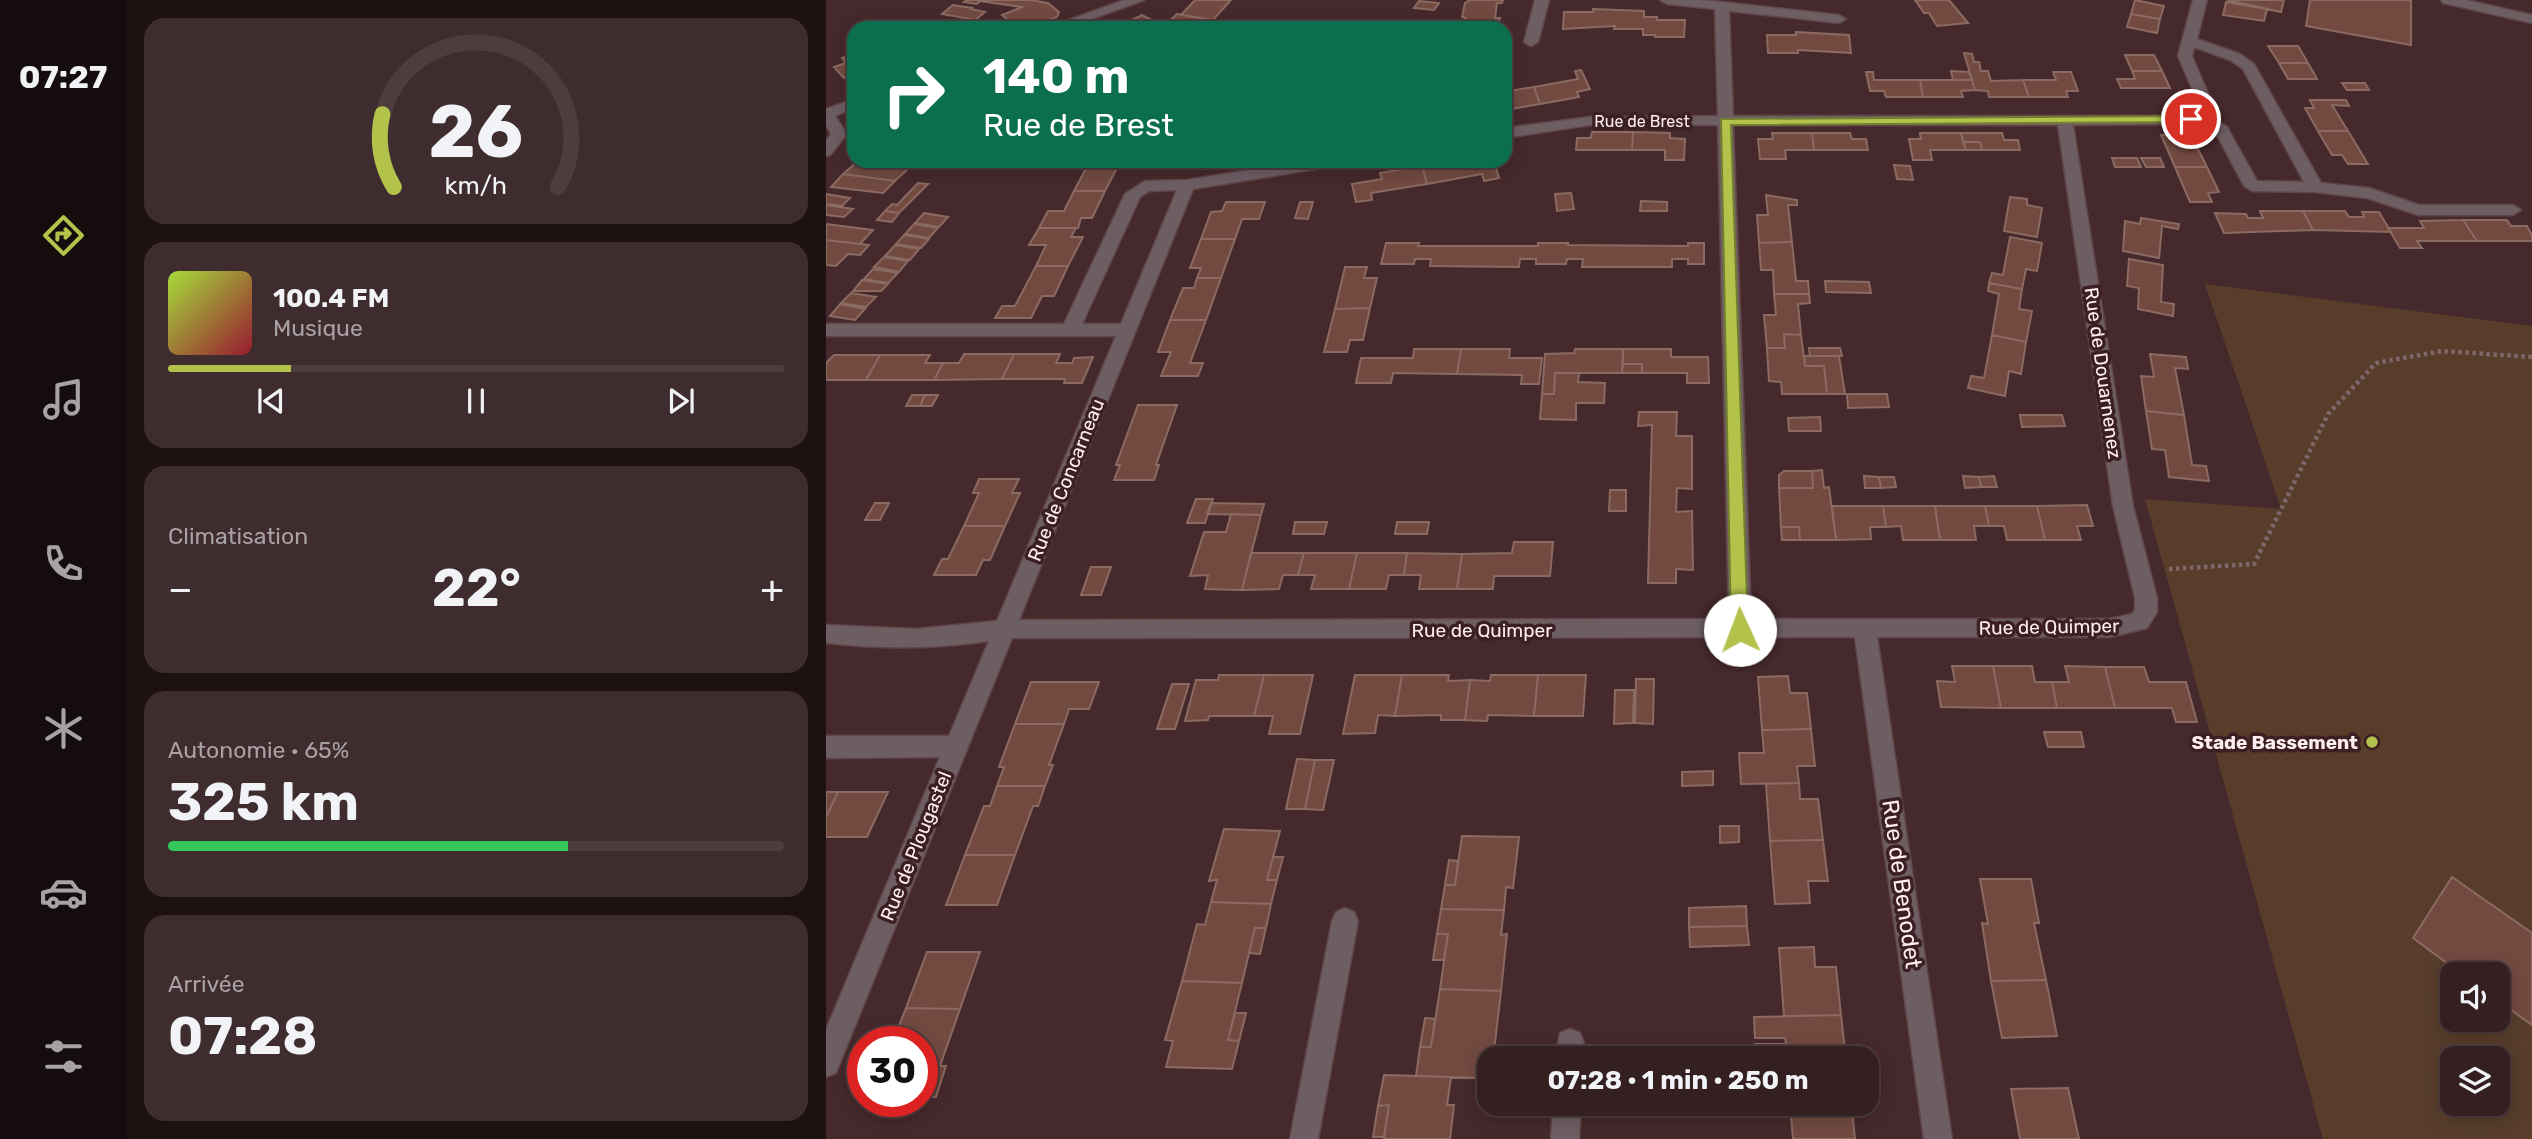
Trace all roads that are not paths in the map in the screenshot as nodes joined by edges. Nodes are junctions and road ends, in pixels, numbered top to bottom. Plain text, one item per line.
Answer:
1 (1093, 0) edge
2 (1137, 0) edge
3 (1542, 0) edge
4 (1667, 0) edge
5 (2200, 0) edge
6 (2448, 0) edge
7 (1722, 6) junction
8 (1084, 18) junction
9 (1839, 19) dead end
10 (2532, 19) edge
11 (1075, 21) edge
12 (1531, 41) dead end
13 (2190, 41) junction
14 (847, 106) edge
15 (826, 113) edge
16 (2200, 116) junction
17 (1725, 121) junction
18 (2064, 121) junction
19 (1512, 132) edge
20 (826, 151) edge
21 (1291, 168) edge
22 (1186, 185) junction
23 (2315, 187) junction
24 (2513, 210) dead end
25 (826, 330) edge
26 (1070, 330) junction
27 (1127, 330) junction
28 (2138, 622) joint
29 (1005, 629) junction
30 (1740, 630) junction
31 (1865, 630) junction
32 (826, 634) edge
33 (957, 746) junction
34 (826, 747) edge
35 (1345, 921) dead end
36 (826, 1063) edge
37 (1566, 1116) edge
38 (1304, 1139) edge
39 (1565, 1139) edge
40 (1938, 1139) edge

1 - 8 street
2 - 8 street
3 - 12 street
4 - 7 street
5 - 13 street
6 - 10 street
7 - 9 street
7 - 17 street
8 - 11 street
13 - 16 street
13 - 23 street
14 - 15 street
15 - 20 street
16 - 18 street, Rue de Brest
16 - 23 street
17 - 18 street, Rue de Brest
17 - 19 street, Rue de Brest
17 - 30 street
18 - 28 street, Rue de Douarnenez
21 - 22 street
22 - 26 street
22 - 27 street, Rue de Concarneau
23 - 24 street
25 - 26 street
26 - 27 street
27 - 29 street, Rue de Concarneau
28 - 31 street, Rue de Quimper
29 - 30 street, Rue de Quimper
29 - 32 street, Rue de Quimper
29 - 33 street, Rue de Plougastel
30 - 31 street, Rue de Quimper
31 - 40 street, Rue de Benodet
33 - 34 street
33 - 36 street, Rue de Plougastel
35 - 38 street
37 - 39 street

